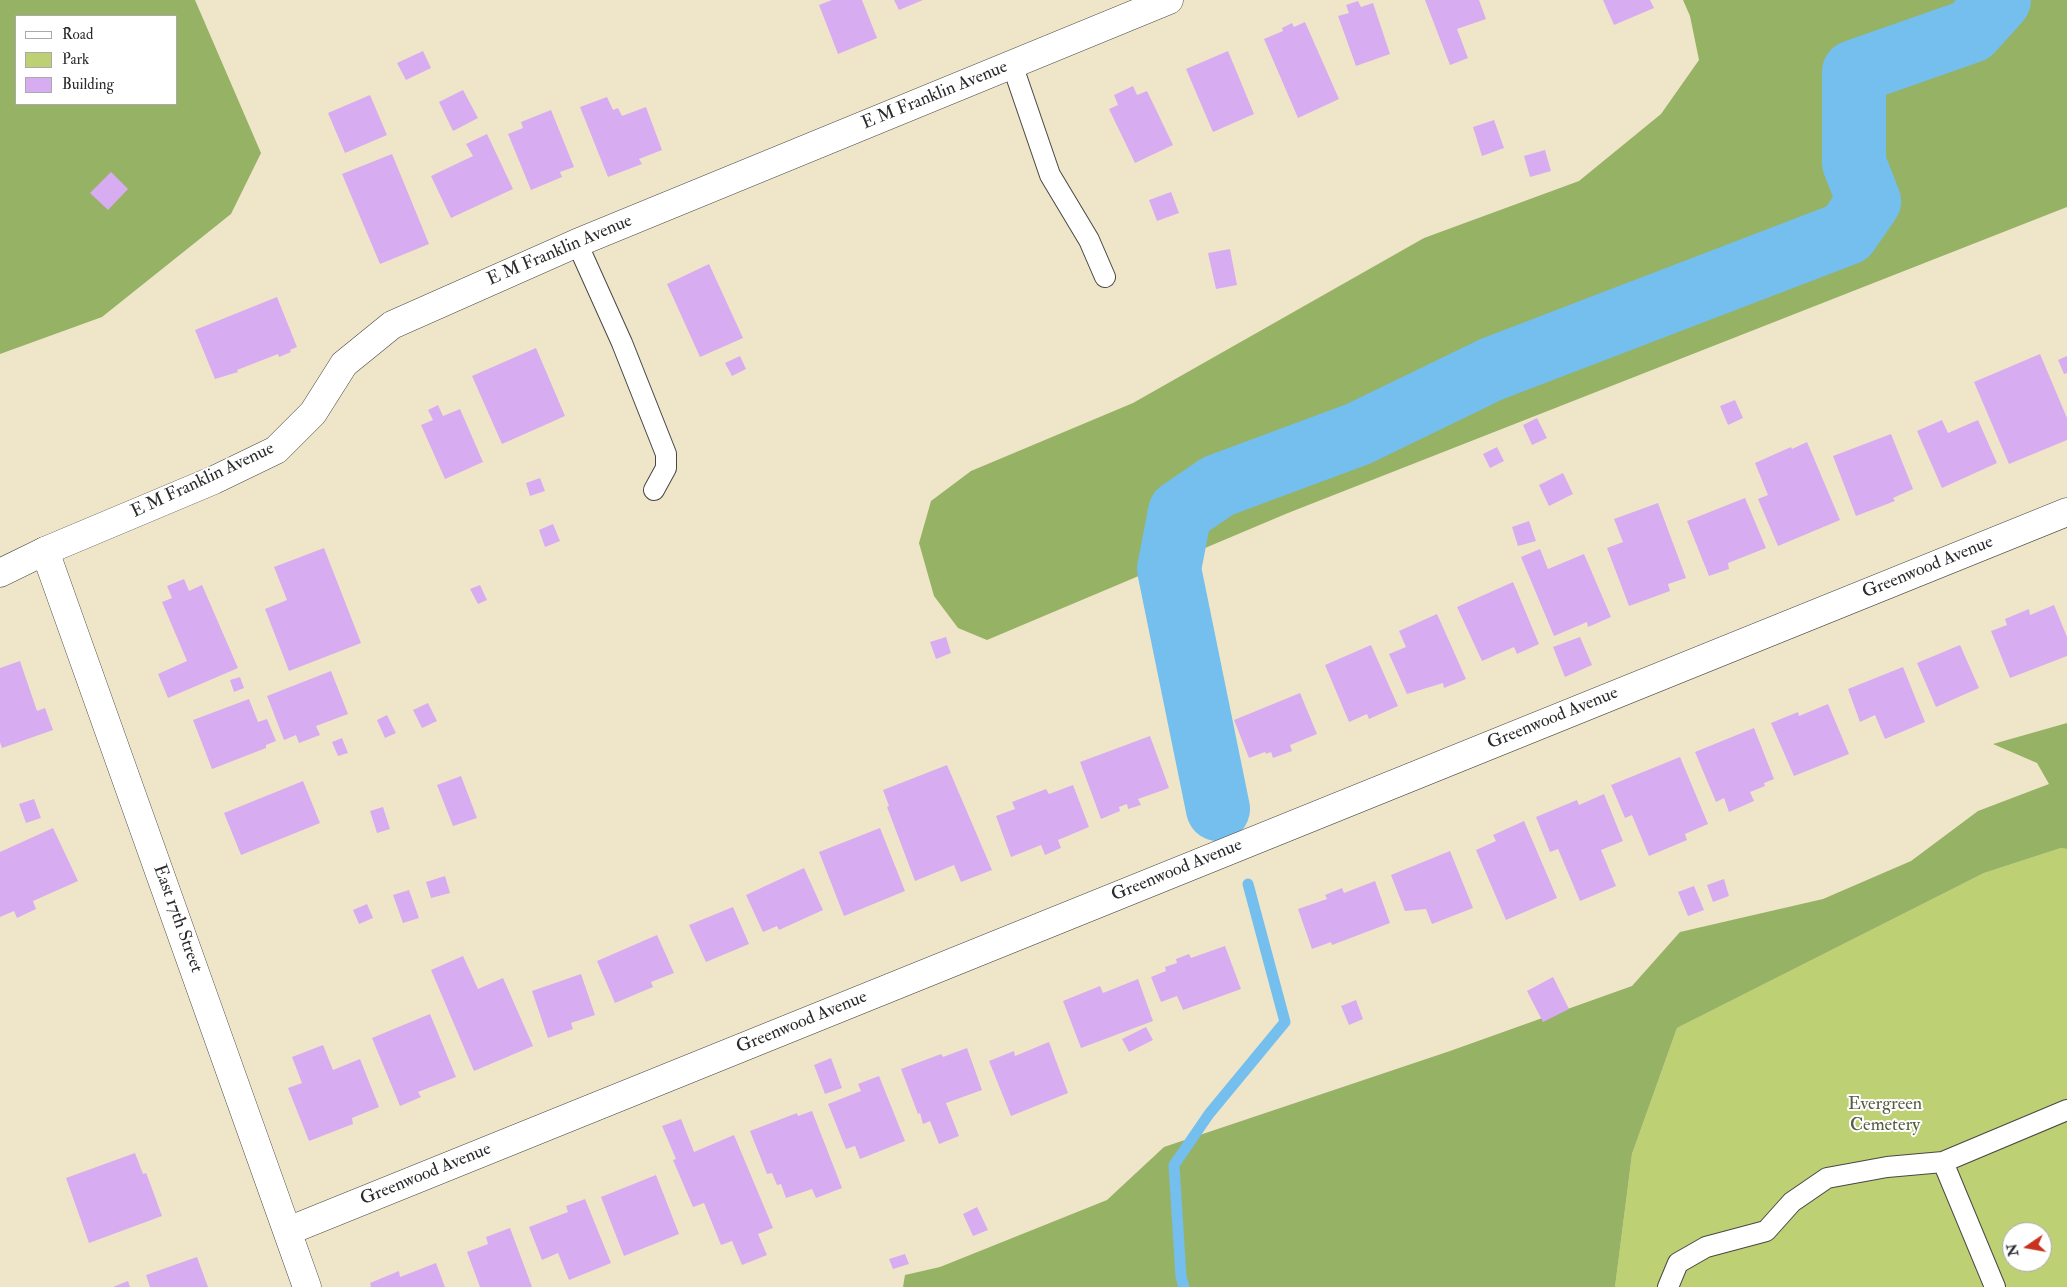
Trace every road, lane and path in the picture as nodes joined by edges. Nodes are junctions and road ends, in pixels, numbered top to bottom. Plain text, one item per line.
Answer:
1 (1169, 0) edge
2 (1012, 64) junction
3 (577, 243) junction
4 (1105, 277) dead end
5 (654, 490) dead end
6 (2067, 512) edge
7 (46, 551) junction
8 (0, 574) edge
9 (2067, 1110) edge
10 (1943, 1162) junction
11 (288, 1231) junction
12 (307, 1287) edge
13 (1668, 1287) edge
14 (1995, 1287) edge

1 - 2 street, E M Franklin Avenue
2 - 3 street, E M Franklin Avenue
2 - 4 lane
3 - 5 lane
3 - 7 street, E M Franklin Avenue
6 - 11 street, Greenwood Avenue
7 - 8 street, E M Franklin Avenue
7 - 11 street, East 17th Street
9 - 10 lane
10 - 13 lane
10 - 14 lane
11 - 12 street, East 17th Street

